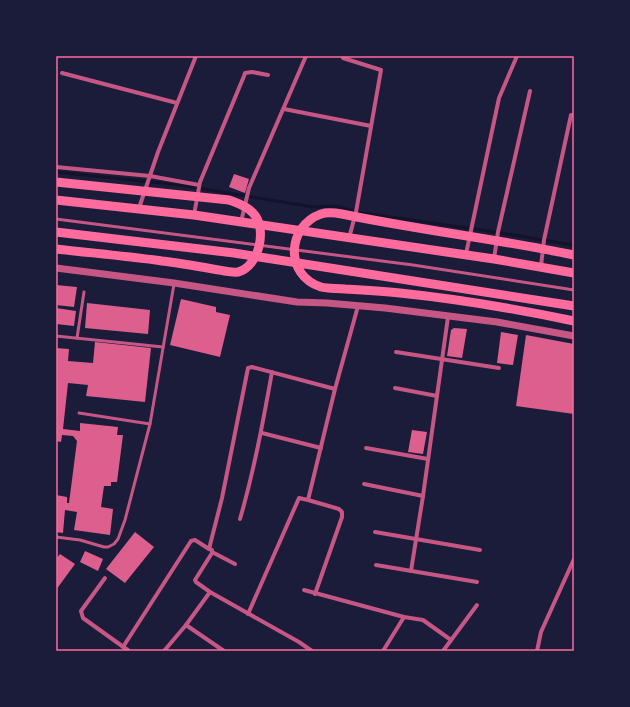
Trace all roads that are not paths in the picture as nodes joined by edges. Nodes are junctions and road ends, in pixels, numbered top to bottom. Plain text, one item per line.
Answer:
1 (196, 56) edge
2 (306, 56) edge
3 (517, 56) edge
4 (343, 58) dead end
5 (62, 72) dead end
6 (268, 75) dead end
7 (530, 91) dead end
8 (177, 102) junction
9 (284, 109) junction
10 (571, 114) dead end
11 (371, 126) junction
12 (56, 167) edge
13 (150, 176) junction
14 (56, 182) edge
15 (199, 184) junction
16 (56, 200) edge
17 (138, 208) junction
18 (194, 215) junction
19 (56, 219) edge
20 (241, 223) junction
21 (56, 232) edge
22 (349, 239) junction
23 (56, 249) edge
24 (574, 255) edge
25 (466, 256) junction
26 (494, 260) junction
27 (541, 267) junction
28 (56, 268) edge
29 (574, 273) edge
30 (174, 283) junction
31 (574, 290) edge
32 (84, 292) dead end
33 (358, 306) junction
34 (574, 306) edge
35 (448, 317) junction
36 (574, 321) edge
37 (56, 336) edge
38 (574, 336) edge
39 (77, 338) junction
40 (163, 347) junction
41 (396, 352) dead end
42 (442, 359) junction
43 (500, 368) dead end
44 (272, 372) junction
45 (394, 388) dead end
46 (335, 389) junction
47 (437, 396) junction
48 (79, 413) dead end
49 (150, 424) junction
50 (262, 433) junction
51 (321, 448) junction
52 (366, 448) dead end
53 (428, 459) junction
54 (364, 484) dead end
55 (423, 496) junction
56 (308, 500) junction
57 (240, 519) dead end
58 (375, 532) dead end
59 (56, 537) edge
60 (417, 540) junction
61 (211, 550) junction
62 (480, 550) dead end
63 (574, 558) edge
64 (235, 564) dead end
65 (376, 565) dead end
66 (411, 571) junction
67 (105, 578) dead end
68 (478, 582) dead end
69 (304, 590) dead end
70 (210, 592) junction
71 (315, 594) junction
72 (477, 605) dead end
73 (248, 614) junction
74 (404, 617) junction
75 (186, 626) junction
76 (451, 640) junction
77 (123, 647) junction
78 (129, 651) edge
79 (164, 651) edge
80 (224, 651) edge
81 (312, 651) edge
82 (383, 651) edge
83 (443, 651) edge
84 (537, 651) edge

1 - 8 street
2 - 9 street
3 - 25 street
4 - 11 street
5 - 8 street
6 - 15 street
7 - 26 street
8 - 13 street
9 - 11 street
9 - 20 street
10 - 27 street
11 - 22 street
12 - 13 street
13 - 15 street
13 - 17 street
14 - 23 main road
15 - 18 street
16 - 17 main road
17 - 18 main road
18 - 20 main road
19 - 31 lane
20 - 22 main road
21 - 34 main road
22 - 25 main road
24 - 36 main road
25 - 26 main road
26 - 27 main road
27 - 29 main road
28 - 30 street
30 - 33 street
30 - 40 lane
32 - 39 lane
33 - 35 street
33 - 46 street
35 - 38 street
35 - 42 street
37 - 39 lane
39 - 40 lane
40 - 49 lane
41 - 42 street
42 - 43 street
42 - 47 street
44 - 46 street
44 - 50 street
44 - 61 street
45 - 47 street
46 - 51 street
47 - 53 street
48 - 49 lane
49 - 59 lane
50 - 51 street
50 - 57 street
51 - 56 street
52 - 53 street
53 - 55 street
54 - 55 street
55 - 60 street
56 - 71 street
56 - 73 street
58 - 60 street
60 - 62 street
60 - 66 street
61 - 64 street
61 - 70 street
61 - 77 street
63 - 84 street
65 - 66 street
66 - 68 street
67 - 77 street
69 - 71 street
70 - 73 street
70 - 75 street
71 - 74 street
72 - 76 street
73 - 81 street
74 - 76 street
74 - 82 street
75 - 79 street
75 - 80 street
76 - 83 street
77 - 78 street

